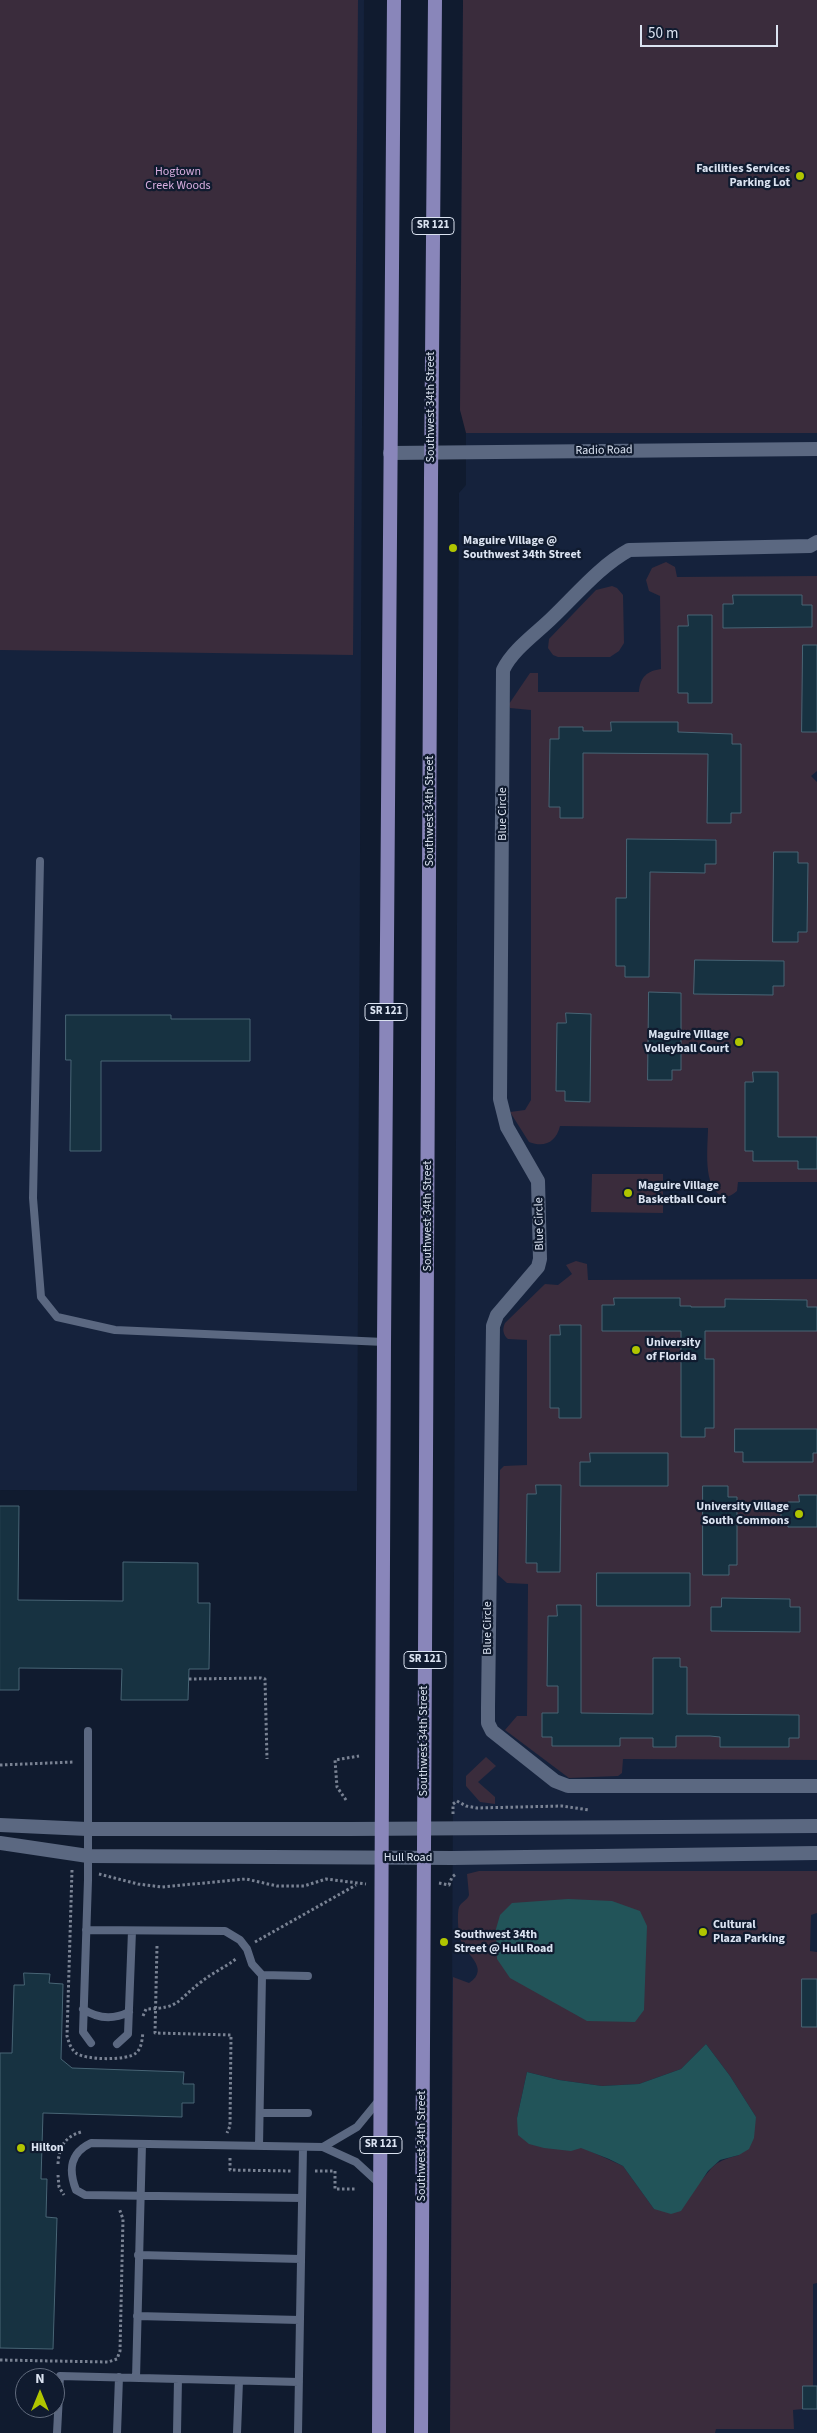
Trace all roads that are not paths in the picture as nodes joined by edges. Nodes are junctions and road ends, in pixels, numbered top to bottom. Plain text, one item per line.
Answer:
1 (394, 0) edge
2 (435, 0) edge
3 (817, 448) edge
4 (390, 452) junction
5 (431, 452) junction
6 (817, 542) edge
7 (40, 861) dead end
8 (384, 1342) junction
9 (88, 1732) dead end
10 (817, 1786) edge
11 (0, 1825) edge
12 (817, 1826) edge
13 (424, 1827) junction
14 (87, 1828) junction
15 (382, 1828) junction
16 (0, 1843) edge
17 (817, 1853) edge
18 (88, 1856) junction
19 (382, 1857) junction
20 (424, 1858) junction
21 (86, 1930) junction
22 (132, 1931) junction
23 (262, 1975) junction
24 (308, 1976) dead end
25 (84, 2008) junction
26 (129, 2012) junction
27 (91, 2043) dead end
28 (117, 2044) dead end
29 (381, 2098) junction
30 (260, 2113) junction
31 (308, 2113) dead end
32 (142, 2144) junction
33 (259, 2146) junction
34 (303, 2147) junction
35 (323, 2147) junction
36 (380, 2185) junction
37 (140, 2196) junction
38 (302, 2198) junction
39 (138, 2255) junction
40 (301, 2259) junction
41 (137, 2316) junction
42 (300, 2320) junction
43 (119, 2377) junction
44 (136, 2378) junction
45 (178, 2379) junction
46 (239, 2380) junction
47 (299, 2382) junction
48 (57, 2433) edge
49 (117, 2433) edge
50 (177, 2433) edge
51 (237, 2433) edge
52 (298, 2433) edge
53 (379, 2433) edge
54 (421, 2433) edge

1 - 4 main road, SR 121
2 - 5 main road, Southwest 34th Street / SR 121
3 - 5 street, Radio Road
4 - 5 street, Radio Road
4 - 8 main road, SR 121
5 - 13 main road, Southwest 34th Street / SR 121
6 - 10 street, Blue Circle
7 - 8 lane
8 - 15 main road, SR 121
9 - 14 lane
11 - 14 street
12 - 13 street
13 - 15 street
13 - 20 main road, Southwest 34th Street / SR 121
14 - 15 street
14 - 18 lane
15 - 19 main road, SR 121
16 - 18 street, Hull Road
17 - 20 street, Hull Road
18 - 19 street, Hull Road
18 - 21 lane
19 - 20 street, Hull Road
19 - 29 main road, SR 121
20 - 54 main road, Southwest 34th Street / SR 121
21 - 22 lane
21 - 25 lane
22 - 23 lane
22 - 26 lane
23 - 24 lane
23 - 30 lane
25 - 26 lane
25 - 27 lane
26 - 28 lane
29 - 35 lane
29 - 36 main road, SR 121
30 - 31 lane
30 - 33 lane
32 - 33 lane
32 - 37 lane
32 - 37 lane
33 - 34 lane
34 - 35 lane
34 - 38 lane
35 - 36 lane
36 - 53 main road, SR 121
37 - 38 lane
37 - 39 lane
38 - 40 lane
39 - 40 lane
39 - 41 lane
40 - 42 lane
41 - 42 lane
41 - 44 lane
42 - 47 lane
43 - 44 lane
43 - 48 lane
43 - 49 lane
44 - 45 lane
45 - 46 lane
45 - 50 lane
46 - 47 lane
46 - 51 lane
47 - 52 lane

